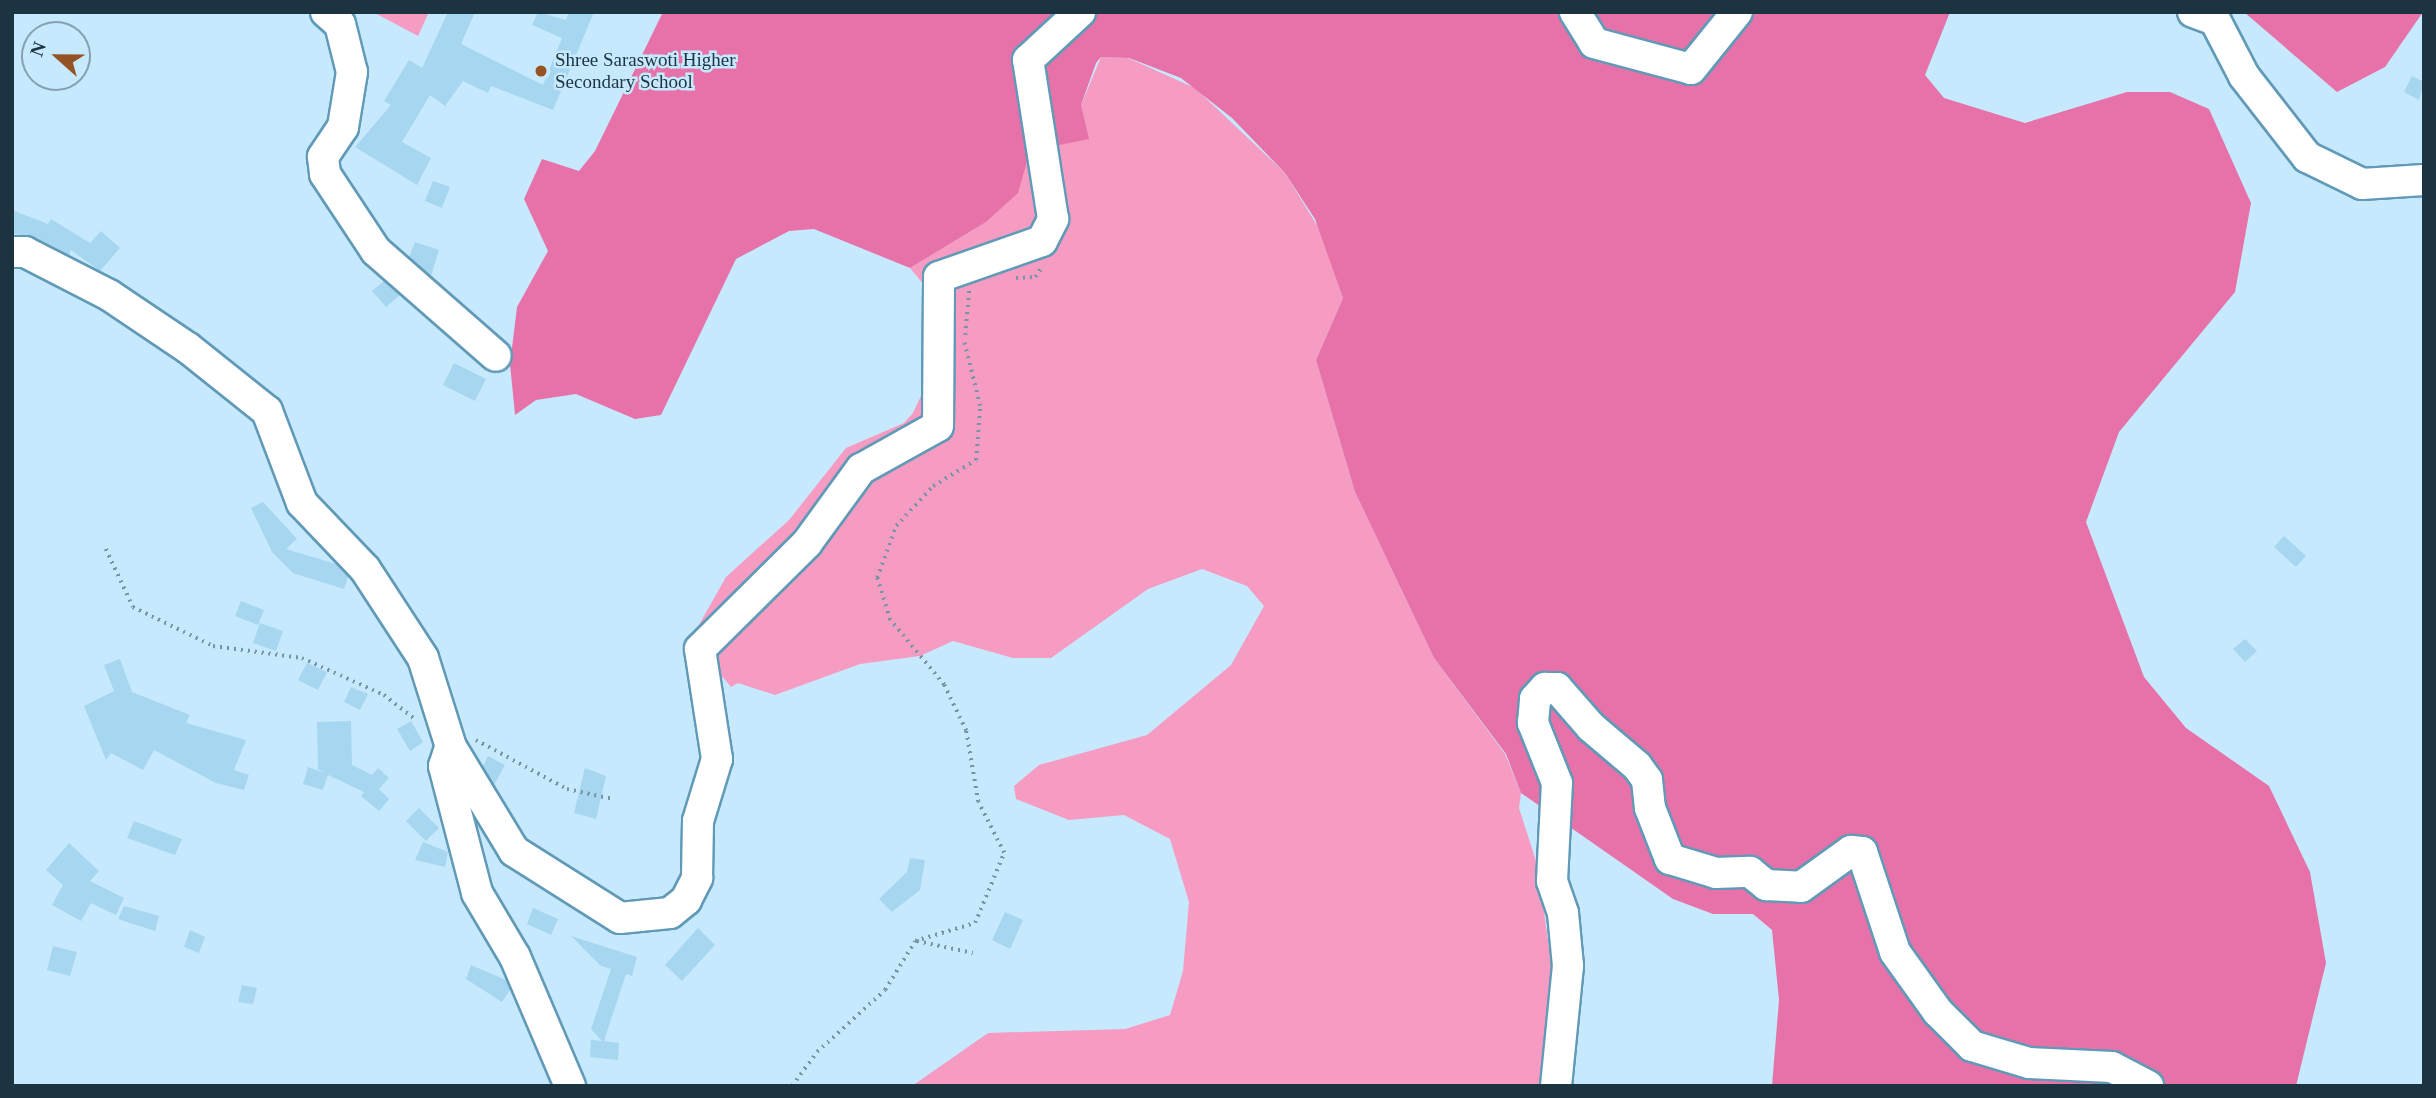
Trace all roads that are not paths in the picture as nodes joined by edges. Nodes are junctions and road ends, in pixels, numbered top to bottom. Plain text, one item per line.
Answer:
1 (326, 12) edge
2 (1080, 12) edge
3 (1575, 12) edge
4 (1737, 12) edge
5 (2193, 12) edge
6 (2424, 180) edge
7 (12, 252) edge
8 (496, 356) dead end
9 (451, 747) junction
10 (2065, 1076) edge
11 (570, 1086) edge
12 (1556, 1086) edge
13 (2148, 1086) edge

1 - 8 street
2 - 9 street
3 - 4 street
5 - 6 street
7 - 9 street
9 - 11 street
10 - 12 street
10 - 13 street

